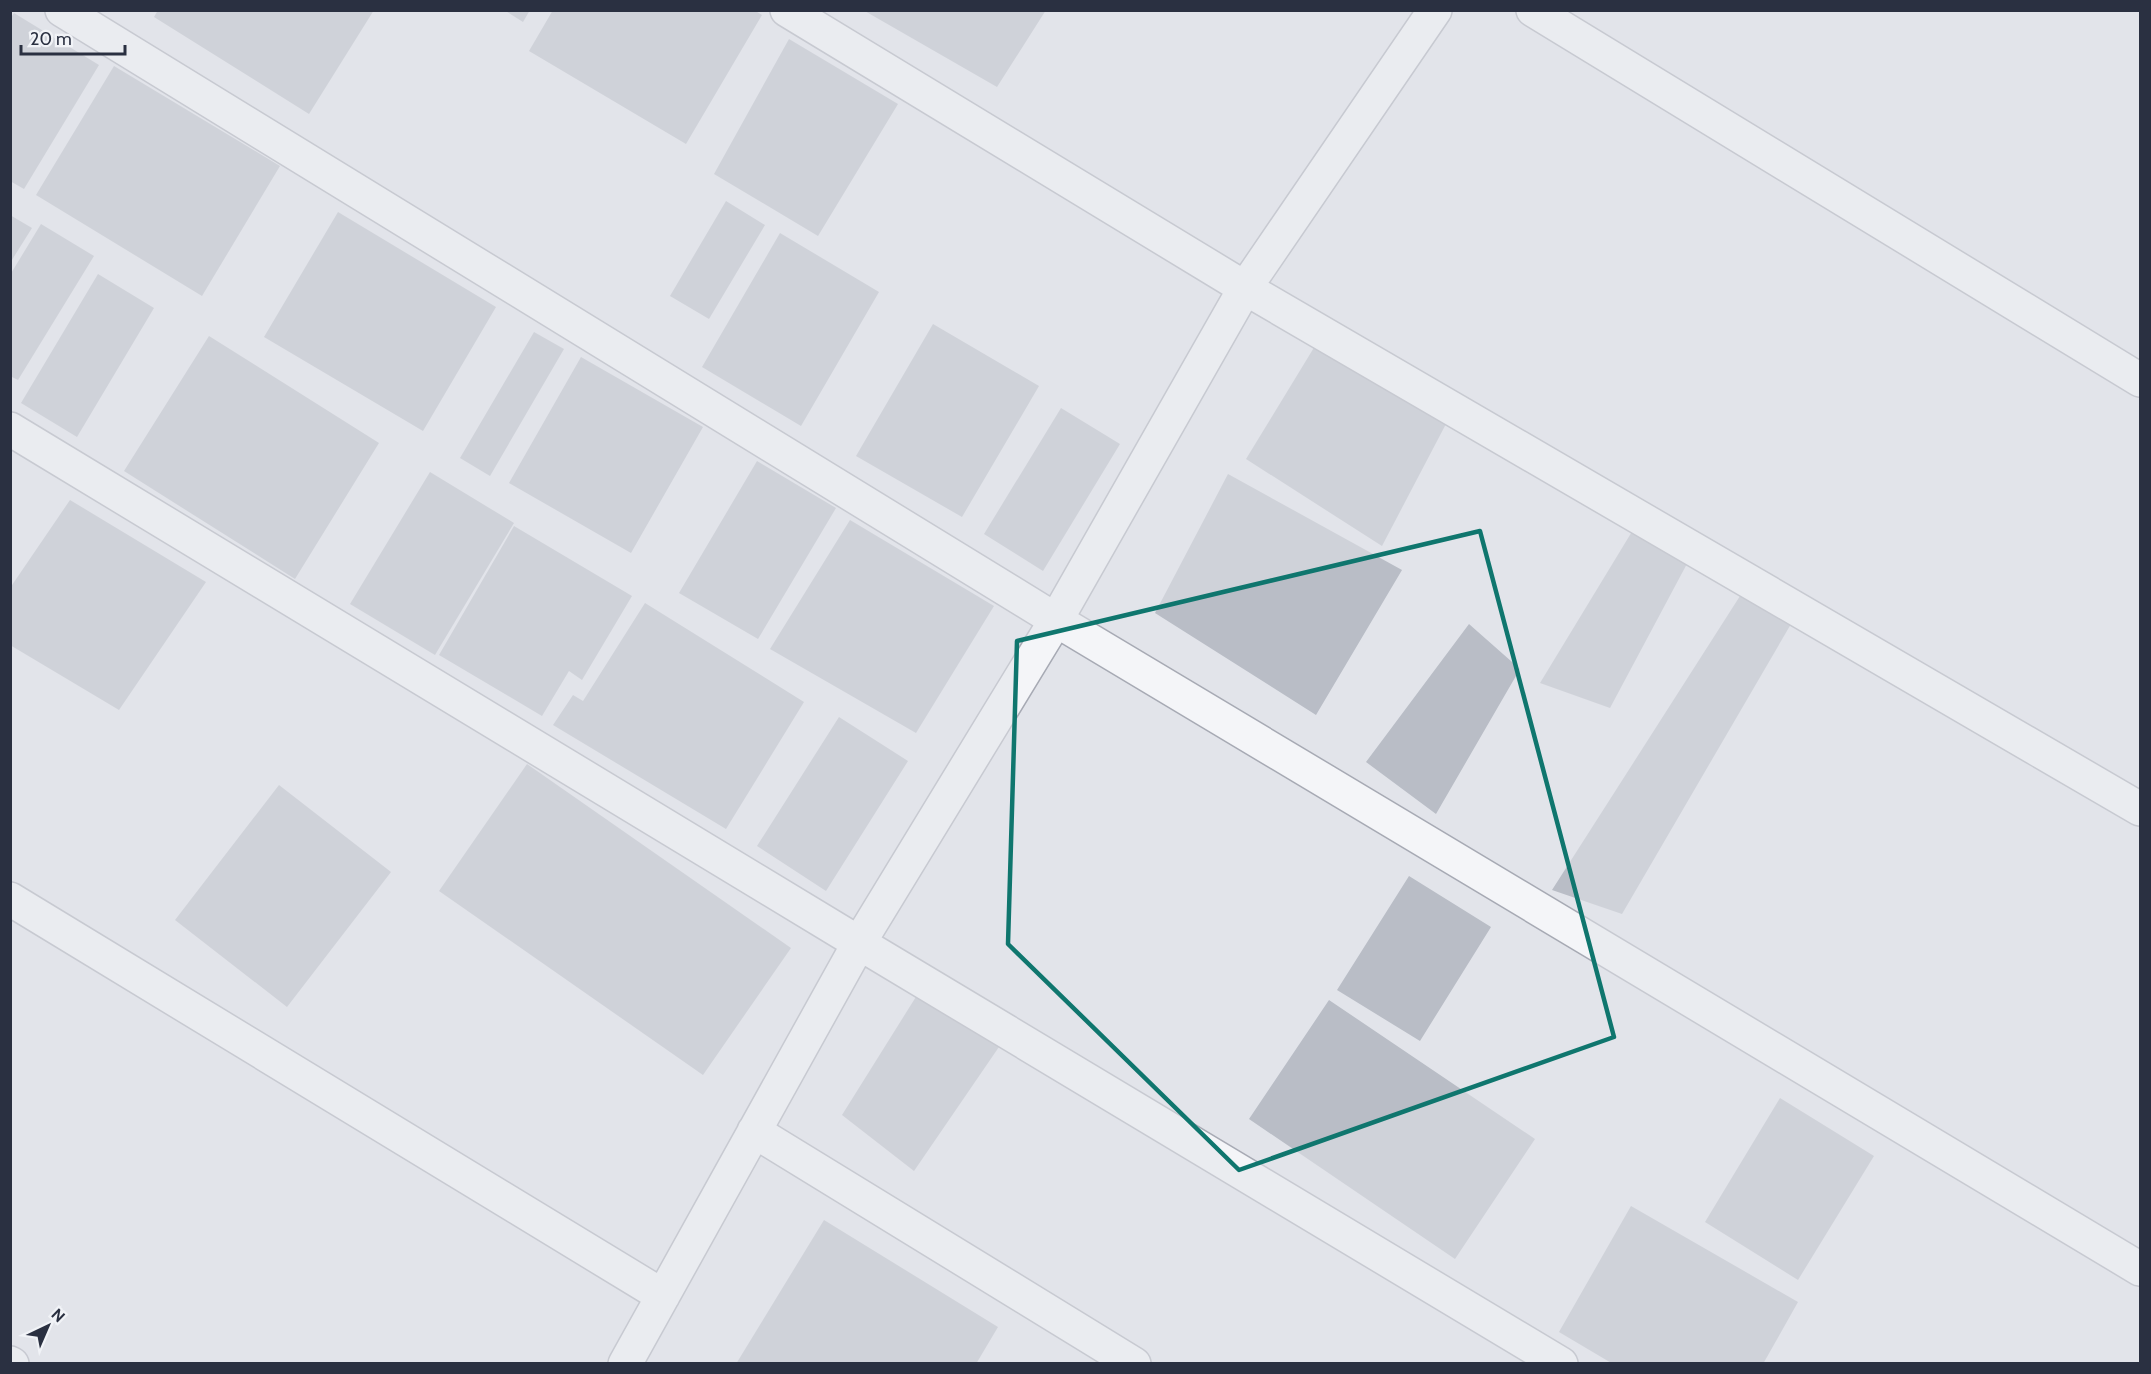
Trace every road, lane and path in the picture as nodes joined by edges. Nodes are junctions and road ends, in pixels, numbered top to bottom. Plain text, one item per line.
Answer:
1 (62, 10) edge
2 (787, 10) edge
3 (1435, 10) edge
4 (1533, 10) edge
5 (1245, 288) junction
6 (2140, 380) edge
7 (10, 429) edge
8 (1056, 620) junction
9 (2140, 809) edge
10 (10, 899) edge
11 (859, 943) junction
12 (754, 1131) junction
13 (2140, 1269) edge
14 (663, 1296) junction
15 (625, 1364) edge
16 (1134, 1364) edge
17 (1560, 1364) edge

1 - 8 street
2 - 5 street
3 - 5 street
4 - 6 street
5 - 8 street
5 - 9 street
7 - 11 street
8 - 11 street
8 - 13 street
10 - 14 street
11 - 12 street
11 - 17 street
12 - 14 street
12 - 16 street
14 - 15 street

